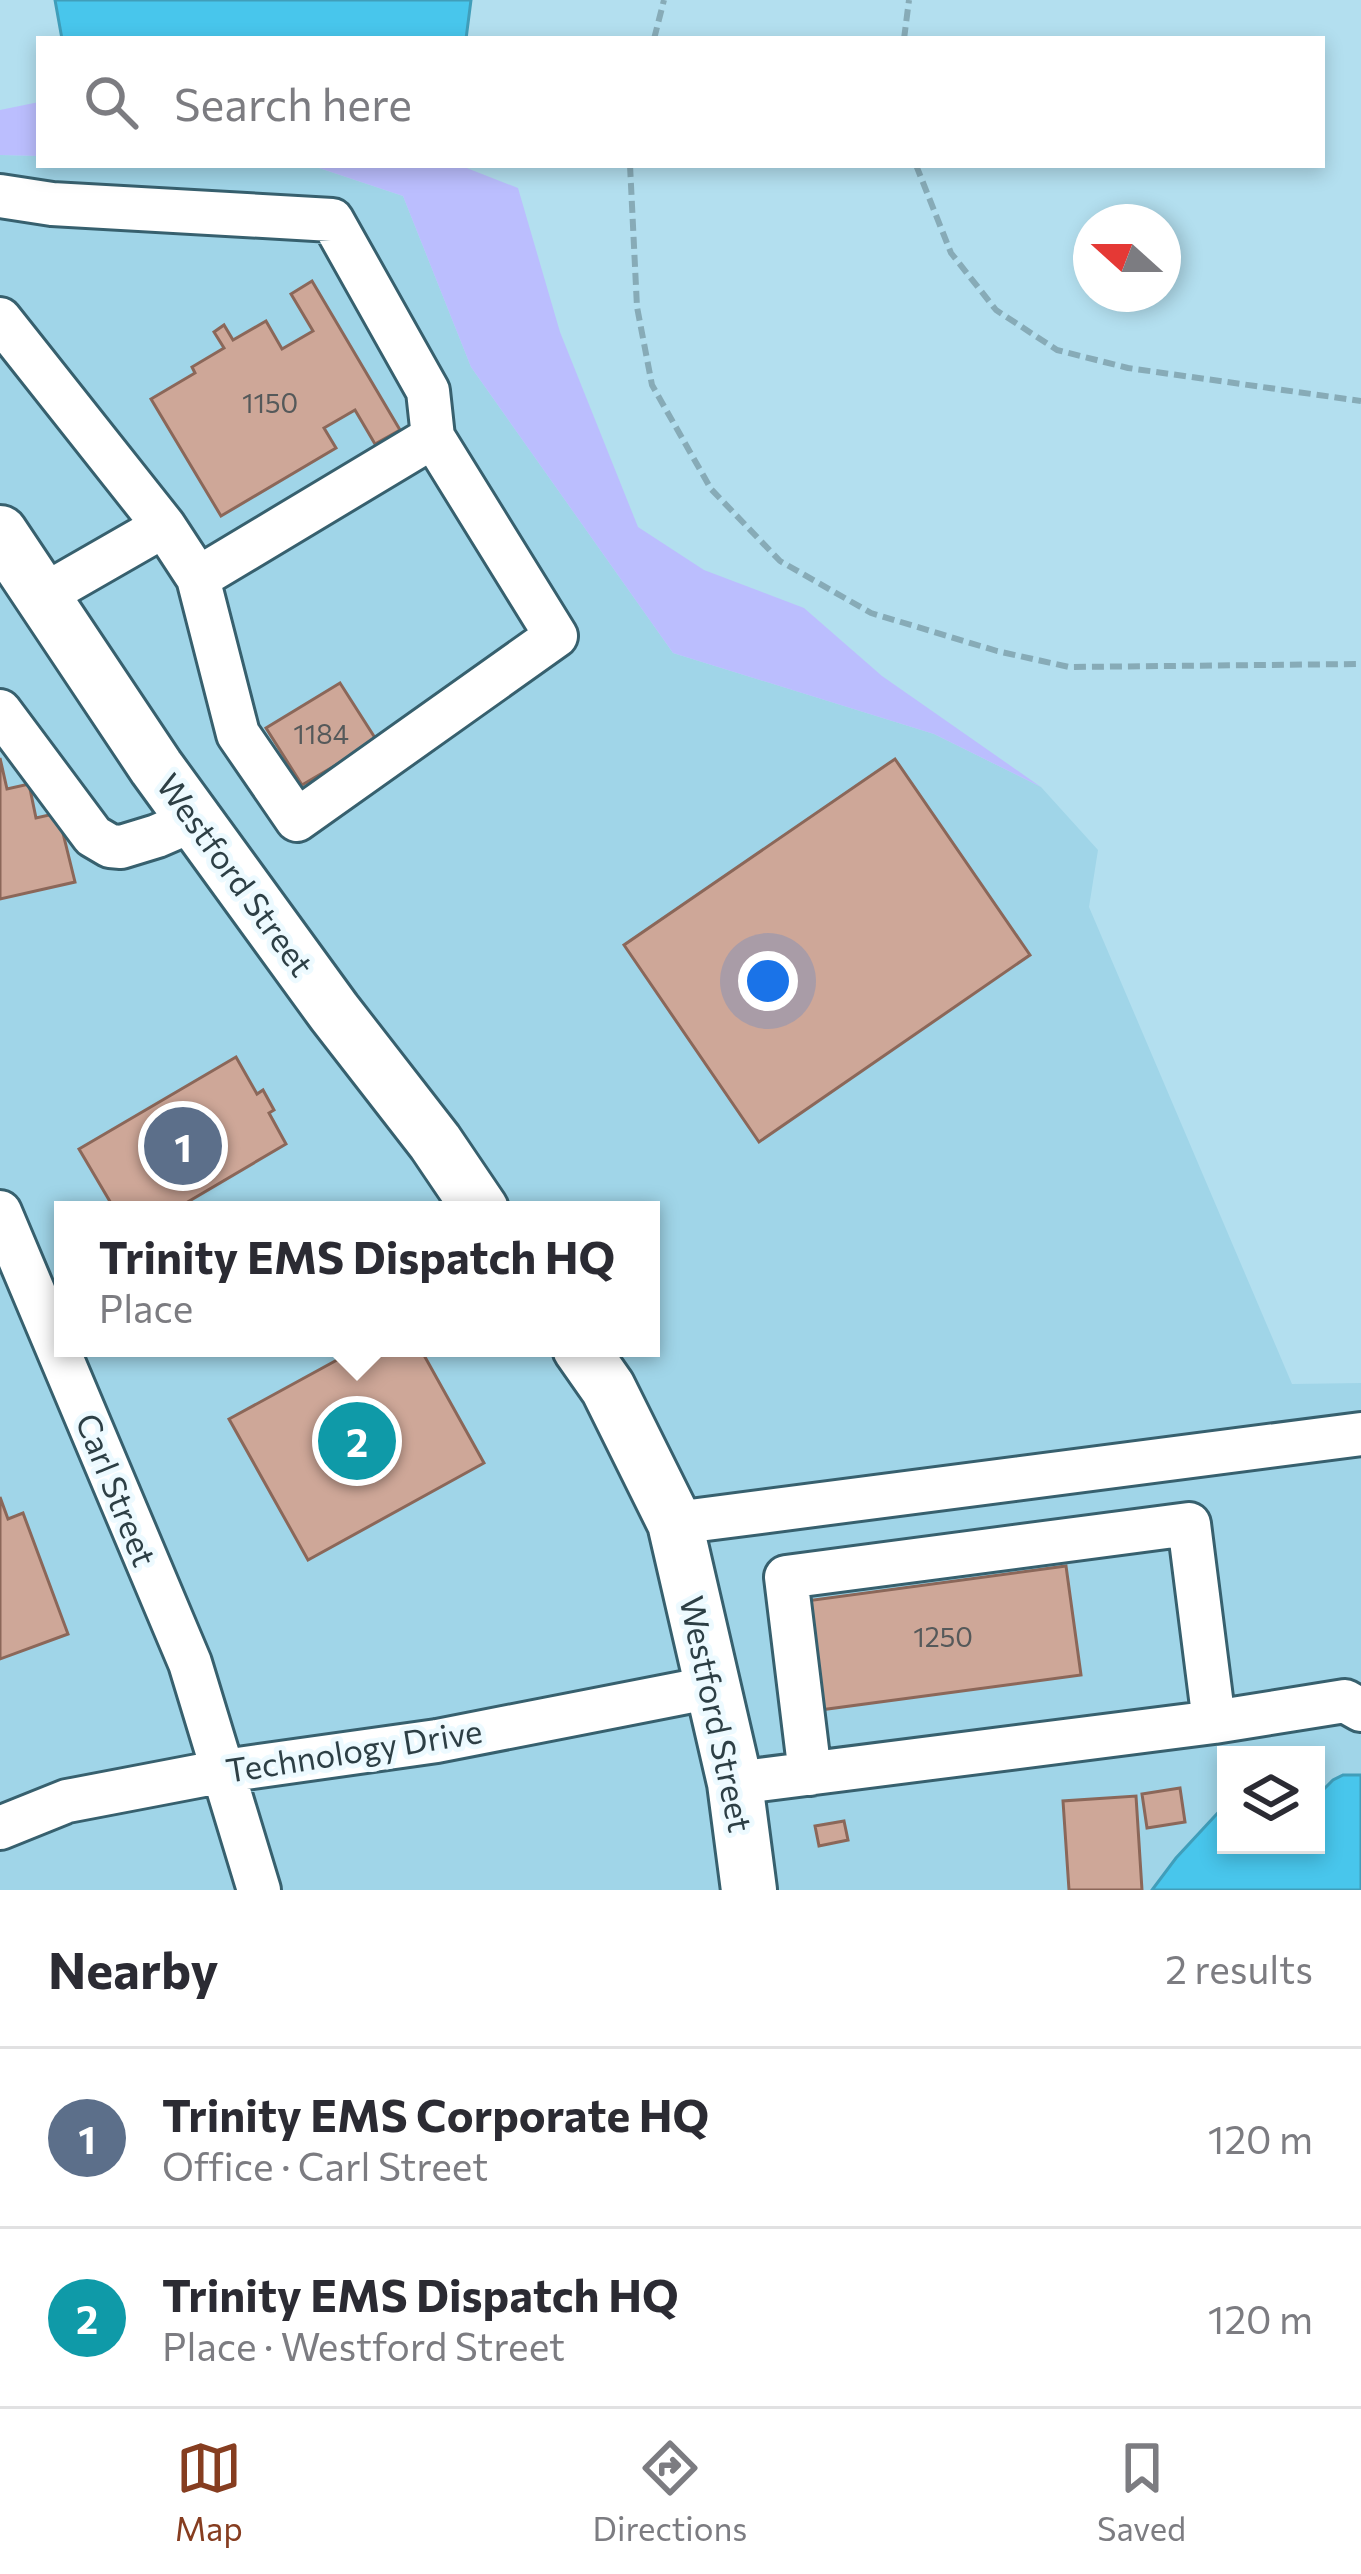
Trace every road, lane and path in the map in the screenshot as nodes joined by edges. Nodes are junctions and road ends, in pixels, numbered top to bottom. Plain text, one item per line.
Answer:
1 (664, 0) edge
2 (909, 0) edge
3 (655, 36) edge
4 (904, 36) edge
5 (631, 168) edge
6 (917, 168) edge
7 (0, 196) edge
8 (0, 319) edge
9 (1361, 401) edge
10 (433, 437) junction
11 (164, 526) junction
12 (0, 533) edge
13 (198, 578) junction
14 (42, 596) junction
15 (1361, 664) edge
16 (0, 711) edge
17 (194, 820) junction
18 (476, 1201) edge
19 (0, 1212) edge
20 (54, 1340) edge
21 (61, 1357) edge
22 (586, 1357) edge
23 (1361, 1434) edge
24 (675, 1523) junction
25 (712, 1687) junction
26 (1361, 1710) edge
27 (1214, 1722) junction
28 (224, 1771) junction
29 (811, 1774) junction
30 (735, 1783) junction
31 (0, 1828) edge
32 (259, 1890) edge
33 (749, 1890) edge

1 - 3 path
2 - 4 path
5 - 15 path
6 - 9 path
7 - 10 street
8 - 11 street
10 - 13 street
10 - 13 street
11 - 13 street
11 - 14 street
12 - 14 main road, Westford Street
14 - 17 main road, Westford Street
16 - 17 street
17 - 18 main road, Westford Street
19 - 20 street, Carl Street
21 - 28 street, Carl Street
22 - 24 main road, Westford Street
23 - 24 street
24 - 25 main road, Westford Street
25 - 28 street, Technology Drive
25 - 30 main road, Westford Street
26 - 27 street
27 - 29 street
27 - 29 street
28 - 31 street, Technology Drive
28 - 32 street, Carl Street
29 - 30 street
30 - 33 main road, Westford Street

